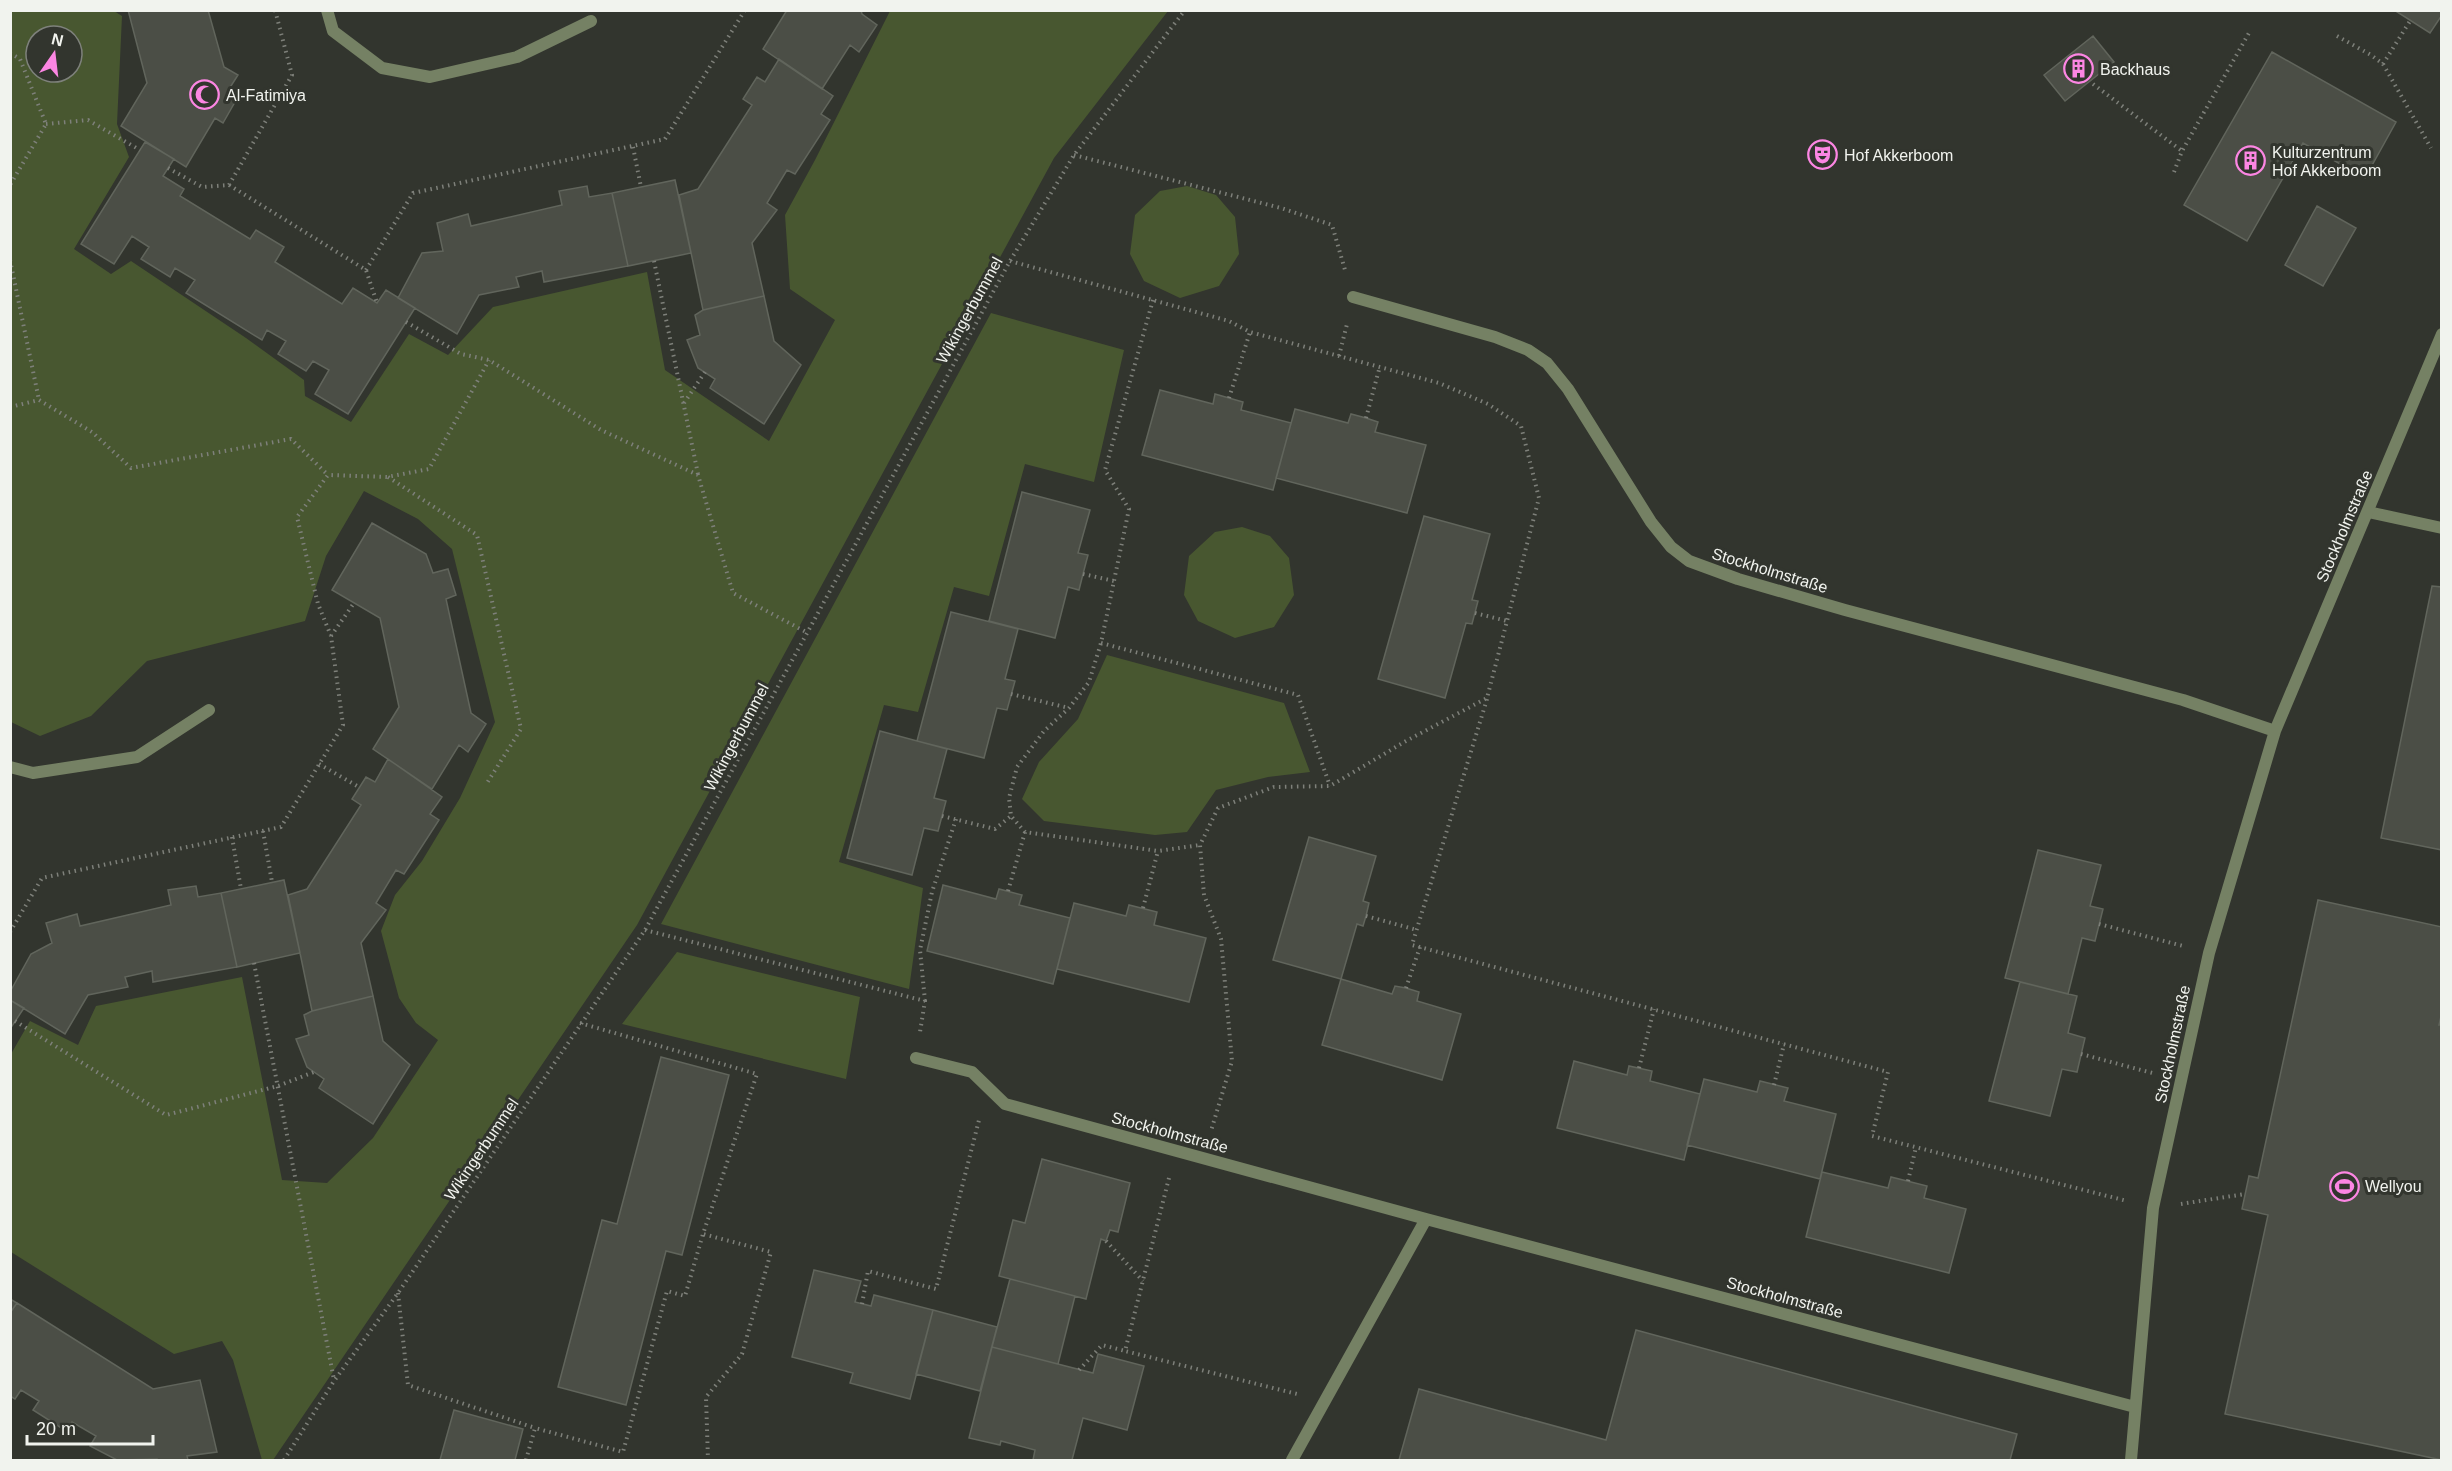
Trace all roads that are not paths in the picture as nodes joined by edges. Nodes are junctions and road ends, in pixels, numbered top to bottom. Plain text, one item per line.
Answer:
1 (327, 10) edge
2 (591, 21) dead end
3 (1353, 297) road end
4 (2442, 334) edge
5 (2368, 512) junction
6 (2442, 528) edge
7 (209, 710) dead end
8 (2275, 731) junction
9 (10, 767) edge
10 (916, 1058) road end
11 (1426, 1219) junction
12 (2135, 1407) junction
13 (1292, 1461) edge
14 (2131, 1461) edge

1 - 2 street
3 - 8 street, Stockholmstraße
4 - 5 street, Stockholmstraße
5 - 6 street
5 - 8 street, Stockholmstraße
7 - 9 street
8 - 12 street, Stockholmstraße
10 - 11 street, Stockholmstraße
11 - 12 street, Stockholmstraße
11 - 13 street
12 - 14 street, Stockholmstraße

